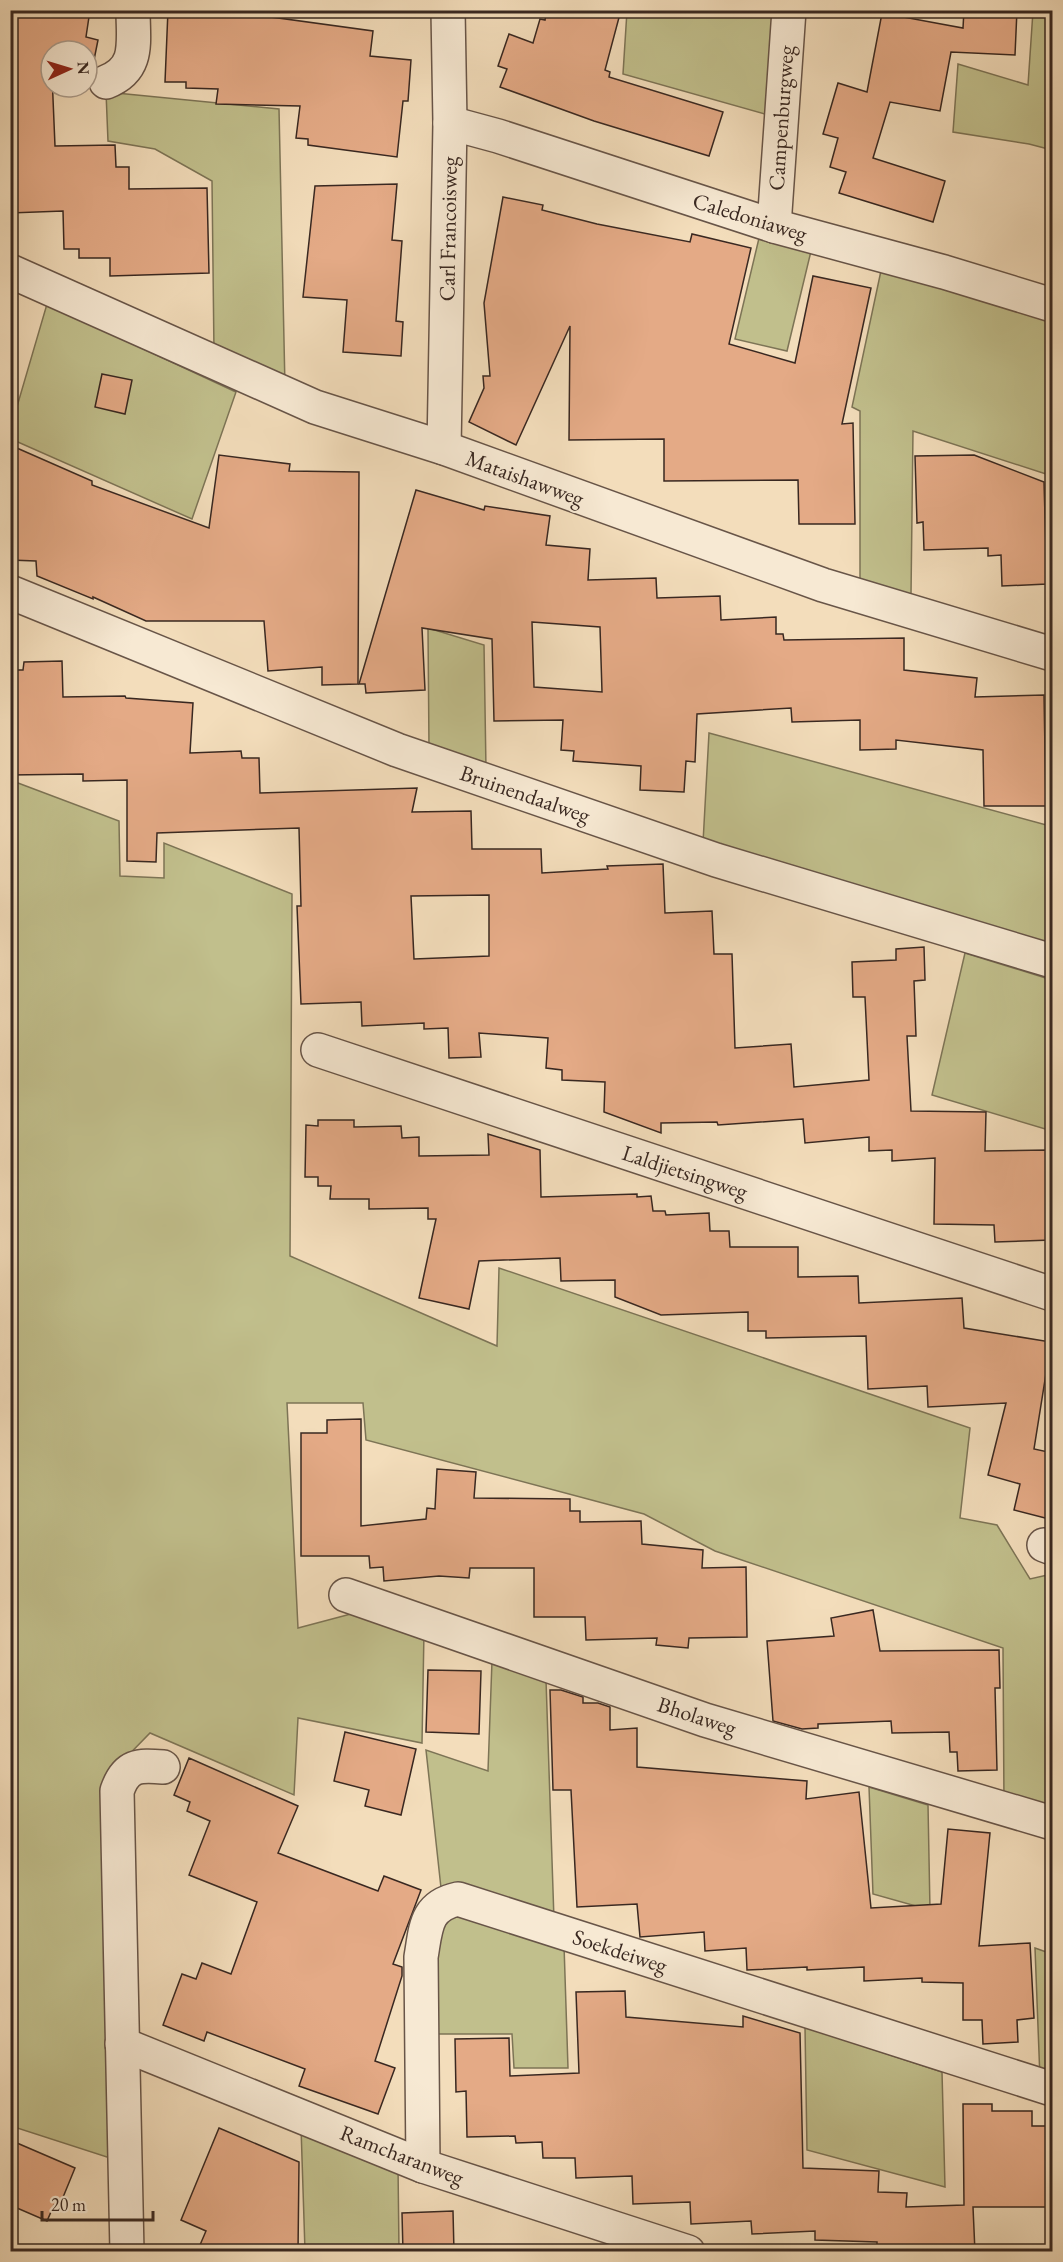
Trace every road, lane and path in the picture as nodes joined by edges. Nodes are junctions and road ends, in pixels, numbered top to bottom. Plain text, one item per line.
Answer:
1 (133, 10) edge
2 (448, 10) edge
3 (789, 10) edge
4 (106, 82) dead end
5 (450, 123) junction
6 (774, 226) junction
7 (10, 272) edge
8 (1053, 305) edge
9 (444, 448) junction
10 (10, 592) edge
11 (1053, 654) edge
12 (1053, 961) edge
13 (318, 1050) dead end
14 (1053, 1294) edge
15 (346, 1594) dead end
16 (163, 1767) dead end
17 (1053, 1823) edge
18 (122, 2044) junction
19 (1053, 2089) edge
20 (423, 2166) junction
21 (127, 2252) edge
22 (688, 2252) edge

1 - 4 street
2 - 5 street, Carl Francoisweg
3 - 6 street, Campenburgweg
5 - 6 street, Caledoniaweg
5 - 9 street, Carl Francoisweg
6 - 8 street, Caledoniaweg
7 - 9 street, Mataishawweg
9 - 11 street, Mataishawweg
10 - 12 street, Bruinendaalweg
13 - 14 street, Laldjietsingweg
15 - 17 street, Bholaweg
16 - 18 street
18 - 20 street, Ramcharanweg
18 - 21 street
19 - 20 street, Soekdeiweg
20 - 22 street, Ramcharanweg

